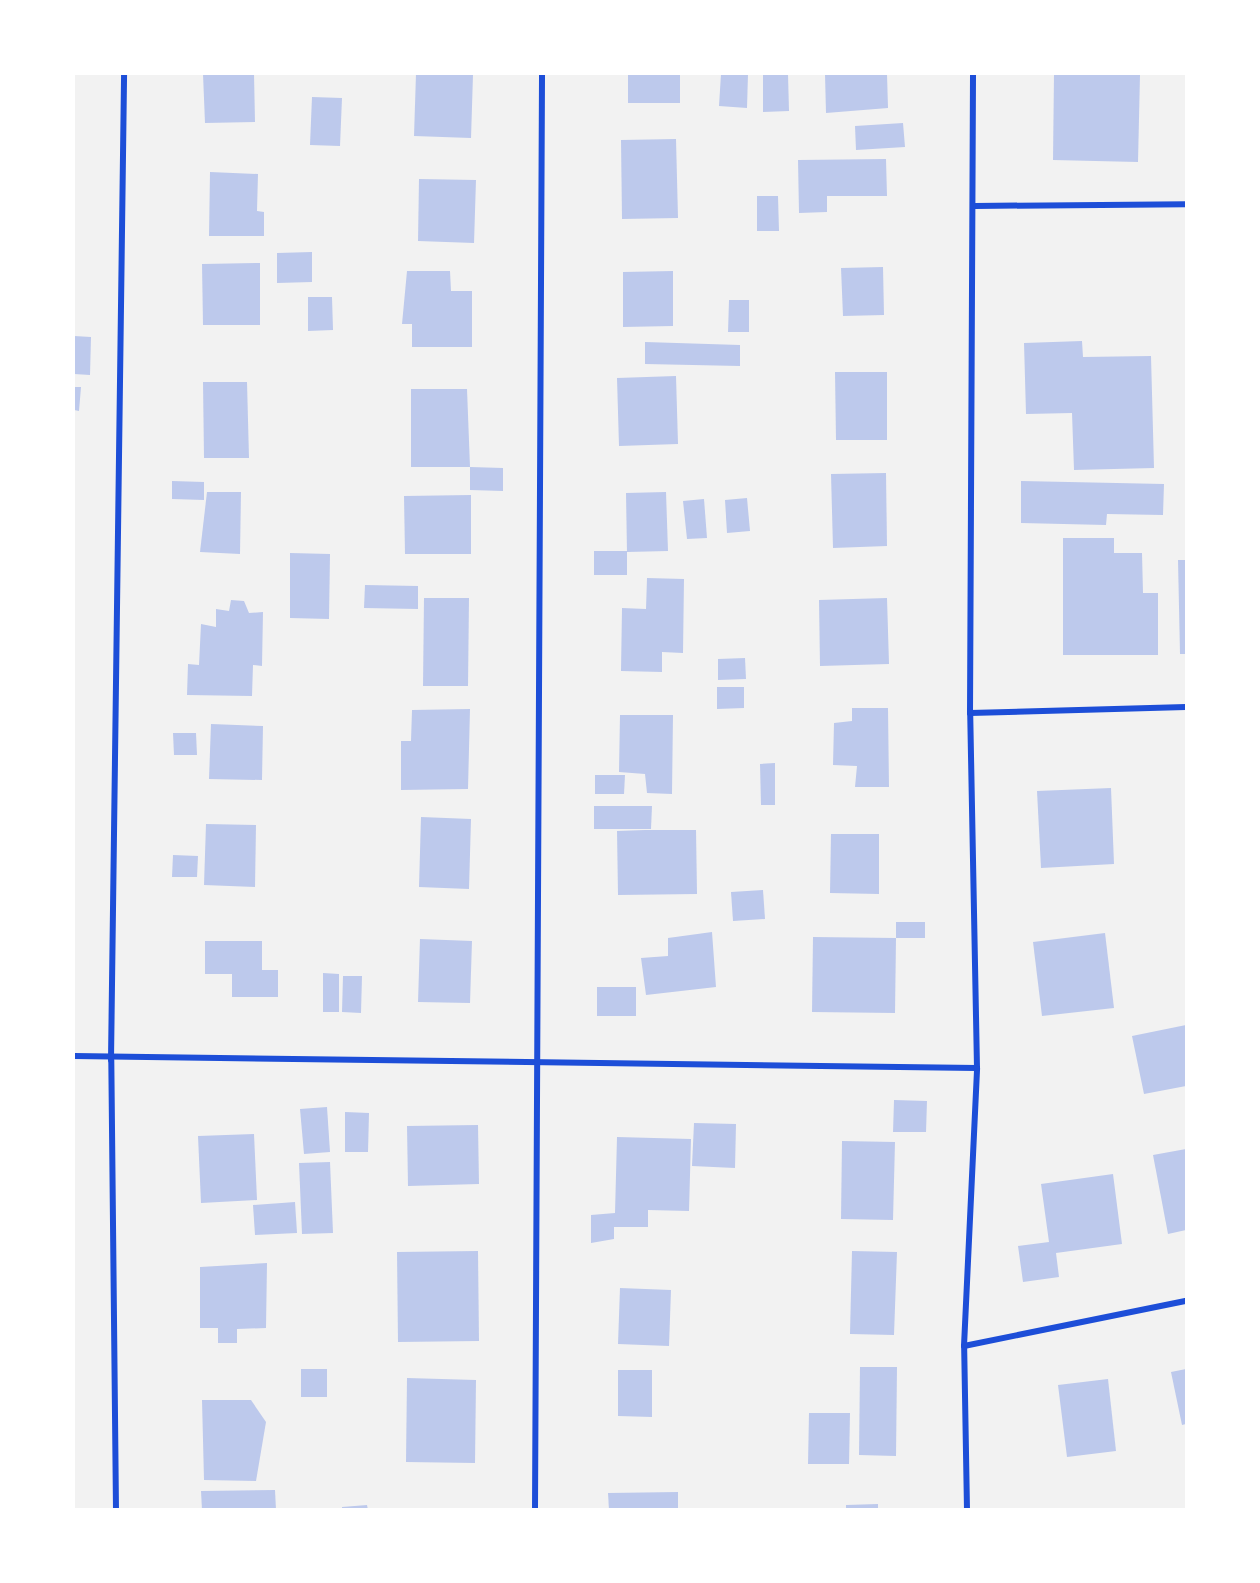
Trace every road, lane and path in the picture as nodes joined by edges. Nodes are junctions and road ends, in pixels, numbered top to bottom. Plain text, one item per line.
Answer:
1 (124, 74) edge
2 (542, 74) edge
3 (973, 74) edge
4 (1186, 204) edge
5 (975, 206) junction
6 (1186, 707) edge
7 (970, 713) junction
8 (74, 1056) edge
9 (536, 1059) junction
10 (111, 1060) junction
11 (977, 1068) junction
12 (1186, 1301) edge
13 (964, 1346) junction
14 (116, 1509) edge
15 (536, 1509) edge
16 (967, 1509) edge

1 - 10 street
2 - 9 street
3 - 5 street
4 - 5 street
5 - 7 street
6 - 7 street
7 - 11 street
8 - 10 street
9 - 10 street
9 - 11 street
9 - 15 street
10 - 14 street
11 - 13 street
12 - 13 street
13 - 16 street

